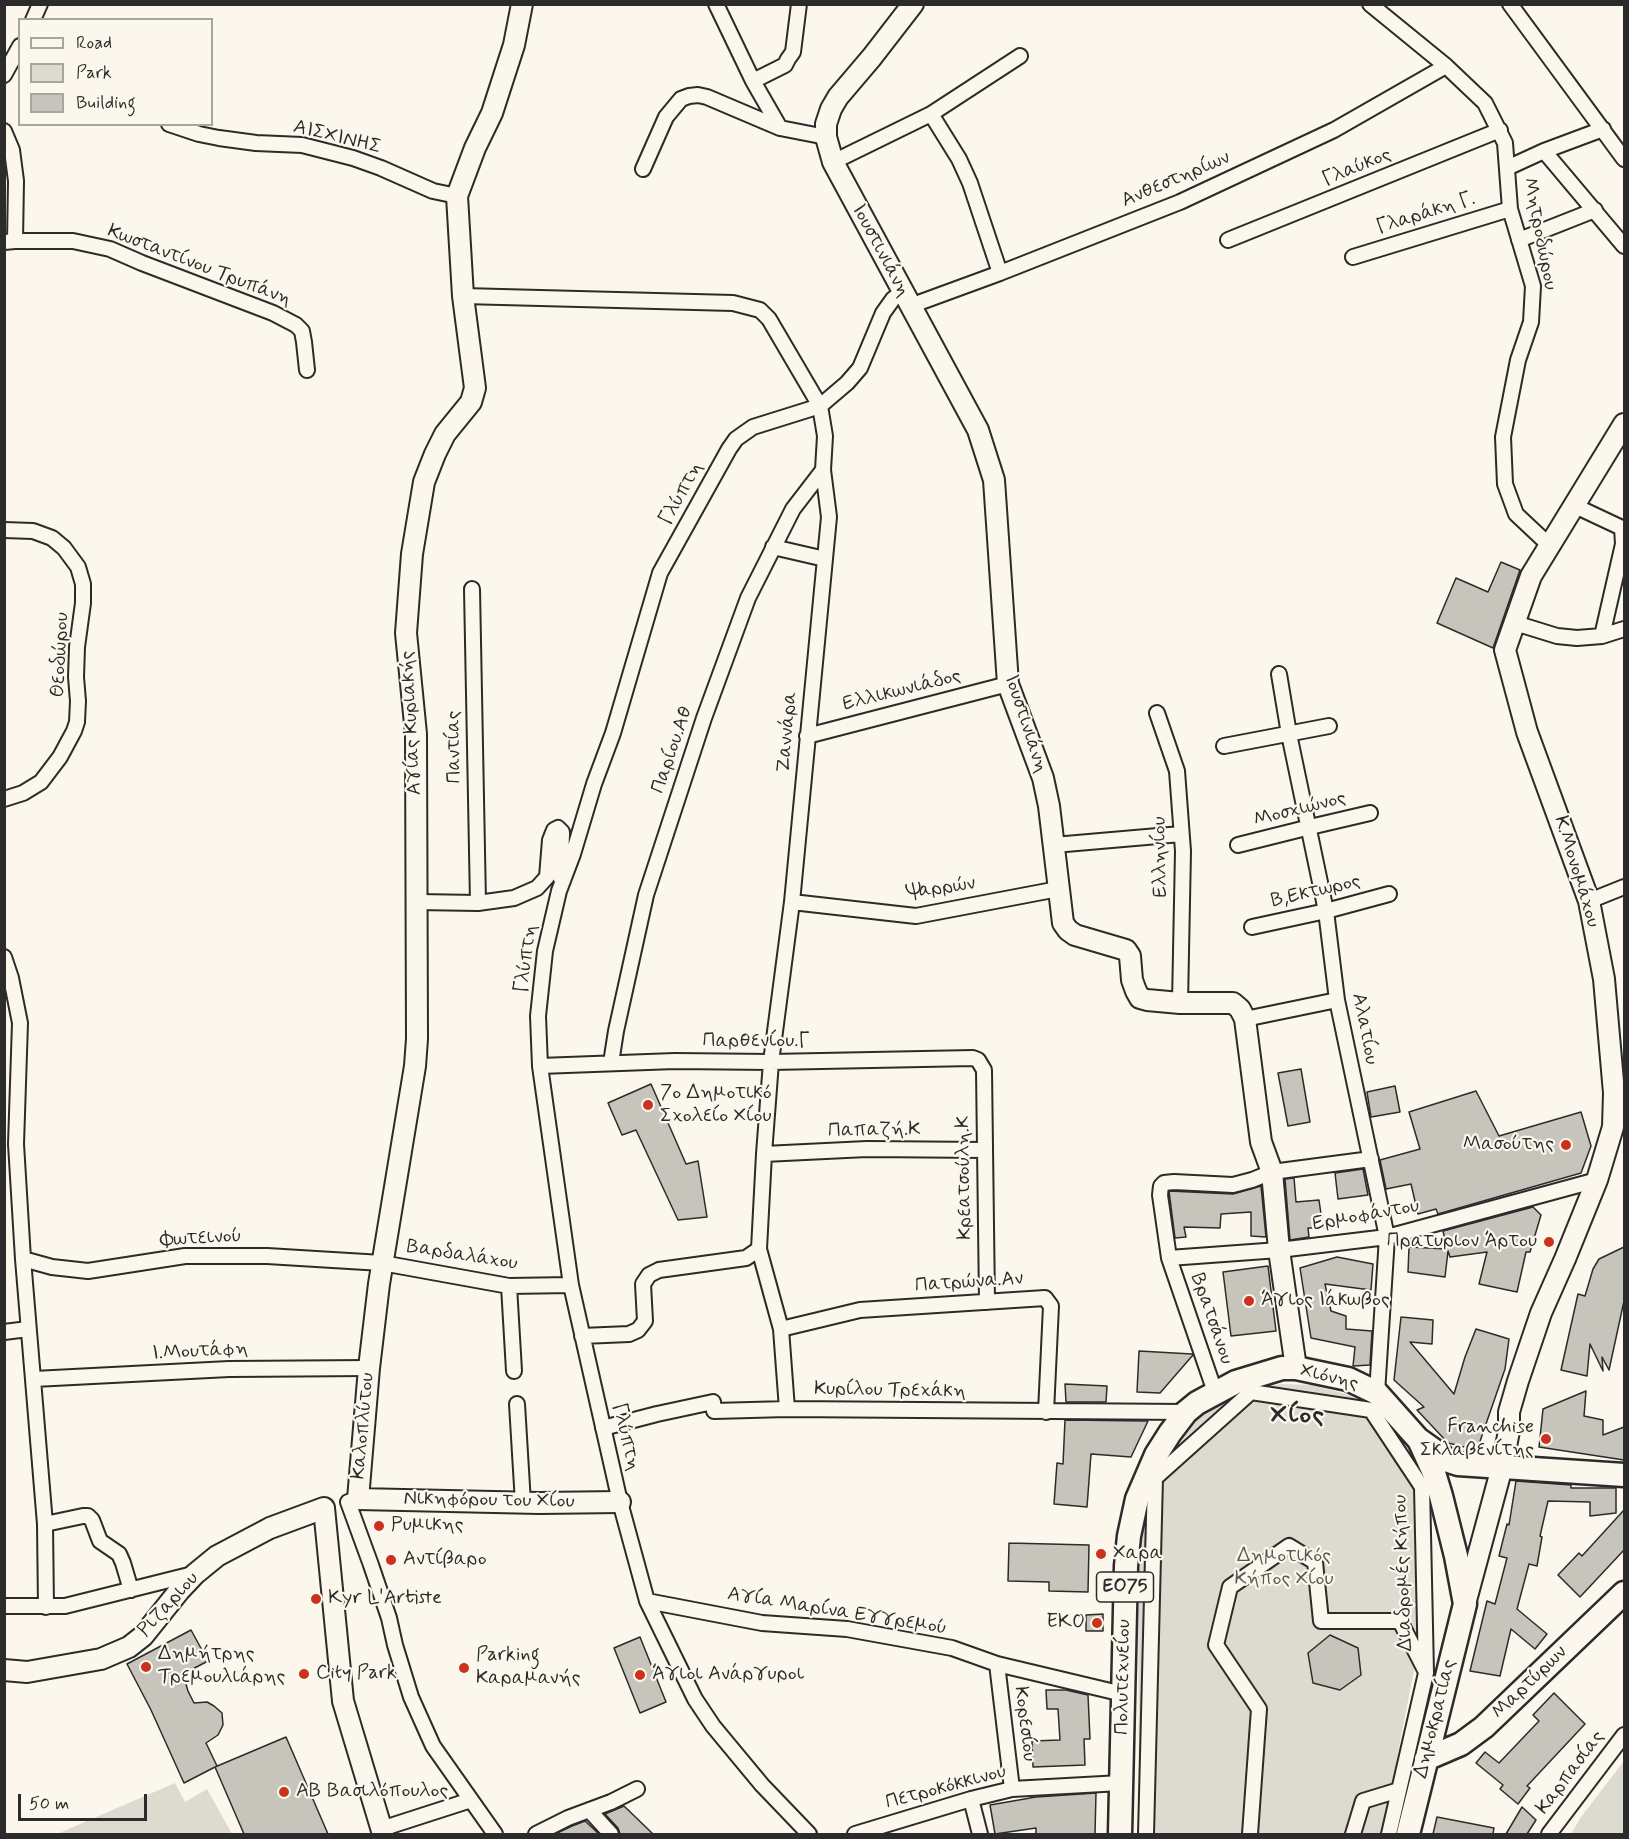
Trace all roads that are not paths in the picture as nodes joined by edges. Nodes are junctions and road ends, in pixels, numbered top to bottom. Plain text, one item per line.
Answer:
1 (40, 4) edge
2 (522, 4) edge
3 (716, 4) edge
4 (799, 4) edge
5 (913, 4) edge
6 (1510, 4) edge
7 (1371, 5) edge
8 (34, 18) edge
9 (1020, 56) dead end
10 (16, 63) edge
11 (1446, 66) junction
12 (4, 75) edge
13 (753, 81) junction
14 (931, 114) junction
15 (175, 126) edge
16 (780, 128) junction
17 (1603, 129) junction
18 (1500, 130) junction
19 (4, 131) edge
20 (826, 137) junction
21 (1544, 151) junction
22 (1624, 159) edge
23 (833, 162) junction
24 (1507, 168) junction
25 (643, 169) dead end
26 (457, 196) junction
27 (1510, 208) junction
28 (1594, 210) junction
29 (1228, 240) dead end
30 (1519, 240) junction
31 (10, 242) edge
32 (1624, 246) edge
33 (1353, 257) dead end
34 (1000, 273) junction
35 (463, 296) junction
36 (906, 299) junction
37 (307, 370) dead end
38 (820, 406) junction
39 (1624, 424) edge
40 (823, 470) junction
41 (1573, 506) junction
42 (1623, 527) edge
43 (4, 530) edge
44 (1624, 544) edge
45 (1549, 545) junction
46 (773, 546) junction
47 (825, 559) junction
48 (472, 590) dead end
49 (1515, 623) junction
50 (1624, 629) edge
51 (1602, 636) junction
52 (1278, 674) dead end
53 (1008, 684) junction
54 (1157, 713) dead end
55 (1329, 726) dead end
56 (1289, 734) junction
57 (807, 736) junction
58 (1224, 746) dead end
59 (4, 799) edge
60 (1370, 813) dead end
61 (1310, 826) junction
62 (1181, 834) junction
63 (1054, 845) junction
64 (1238, 845) dead end
65 (1624, 887) edge
66 (1058, 889) junction
67 (559, 891) junction
68 (1389, 894) dead end
69 (1590, 901) junction
70 (417, 902) junction
71 (792, 902) junction
72 (478, 903) junction
73 (1326, 911) junction
74 (1252, 927) dead end
75 (4, 957) edge
76 (8, 978) edge
77 (1337, 1000) junction
78 (1180, 1003) junction
79 (1245, 1019) junction
80 (973, 1058) joint
81 (771, 1062) junction
82 (612, 1063) junction
83 (540, 1066) junction
84 (1618, 1126) edge
85 (985, 1150) junction
86 (764, 1154) junction
87 (1371, 1159) junction
88 (1272, 1172) junction
89 (1597, 1180) junction
90 (1566, 1188) junction
91 (1587, 1204) junction
92 (1387, 1237) junction
93 (759, 1249) junction
94 (1279, 1250) junction
95 (1169, 1258) junction
96 (23, 1259) junction
97 (382, 1263) junction
98 (571, 1285) junction
99 (509, 1286) junction
100 (987, 1302) junction
101 (28, 1329) junction
102 (781, 1329) junction
103 (4, 1332) edge
104 (582, 1336) junction
105 (369, 1368) junction
106 (1296, 1368) junction
107 (514, 1371) dead end
108 (33, 1379) junction
109 (1236, 1382) joint
110 (1215, 1392) junction
111 (1377, 1392) junction
112 (517, 1404) dead end
113 (787, 1409) junction
114 (1046, 1412) junction
115 (1186, 1412) junction
116 (603, 1428) junction
117 (1418, 1439) junction
118 (1494, 1466) junction
119 (1624, 1475) edge
120 (353, 1501) junction
121 (620, 1502) junction
122 (523, 1503) junction
123 (324, 1508) junction
124 (45, 1524) junction
125 (195, 1574) junction
126 (132, 1590) junction
127 (1624, 1593) edge
128 (647, 1601) junction
129 (1465, 1604) junction
130 (4, 1606) edge
131 (46, 1607) junction
132 (997, 1664) junction
133 (4, 1670) edge
134 (1426, 1673) junction
135 (1123, 1694) junction
136 (1624, 1735) edge
137 (1426, 1759) junction
138 (1121, 1783) junction
139 (1012, 1789) junction
140 (637, 1790) dead end
141 (1399, 1790) junction
142 (971, 1799) junction
143 (471, 1800) junction
144 (589, 1810) junction
145 (382, 1832) edge
146 (495, 1834) edge
147 (536, 1834) edge
148 (612, 1834) edge
149 (808, 1834) edge
150 (855, 1834) edge
151 (980, 1834) edge
152 (1120, 1834) edge
153 (1146, 1834) edge
154 (1250, 1834) edge
155 (1353, 1834) edge
156 (1389, 1834) edge
157 (1408, 1834) edge
158 (1549, 1834) edge

1 - 8 street
2 - 26 main road
3 - 13 street
4 - 13 street
5 - 20 main road
6 - 17 street
7 - 11 street, Μητροδώρου
9 - 14 street
10 - 12 street
11 - 18 street, Μητροδώρου
11 - 34 street, Ανθεστηρίων
13 - 16 street
14 - 23 street
14 - 34 street
15 - 26 street, ΑΙΣΧΙΝΗΣ
16 - 20 street
16 - 25 street
17 - 21 street
17 - 22 street
18 - 24 street, Μητροδώρου
18 - 29 street, Γλαύκος
19 - 31 street
20 - 23 main road, Ιουστινιάνη
21 - 24 street
21 - 28 street
23 - 36 main road, Ιουστινιάνη
24 - 27 street, Μητροδώρου
26 - 35 main road, Αγίας Κυριακής
27 - 30 street, Μητροδώρου
27 - 33 street, Γλαράκη Γ.
28 - 30 street
28 - 32 street
30 - 45 street, Μητροδώρου
31 - 37 street, Κωσταντίνου Τρυπάνη
34 - 36 street, Ανθεστηρίων
35 - 38 street
35 - 70 main road, Αγίας Κυριακής
36 - 38 street
36 - 53 main road, Ιουστινιάνη
38 - 40 street, Ζαννάρα
38 - 67 street, Γλύπτη
39 - 41 main road, Κ.Μονομάχου
40 - 46 street, Παρίου.Αθ
40 - 47 street, Ζαννάρα
41 - 42 street
41 - 45 main road, Κ.Μονομάχου
42 - 44 street
43 - 59 street, Θεοδώρου
44 - 51 street
45 - 49 main road, Κ.Μονομάχου
46 - 47 street
46 - 82 street, Παρίου.Αθ
47 - 57 street, Ζαννάρα
48 - 72 street, Παντίας
49 - 51 street
49 - 69 main road, Κ.Μονομάχου
50 - 51 street
52 - 56 street, Αλατίου
53 - 57 street, Ελλικωνιάδος
53 - 63 main road, Ιουστινιάνη
54 - 62 street, Ελληνίου
55 - 56 street
56 - 58 street
56 - 61 street, Αλατίου
57 - 71 street, Ζαννάρα
60 - 61 street, Μοσχιώνος
61 - 64 street, Μοσχιώνος
61 - 73 street, Αλατίου
62 - 63 street
62 - 78 street, Ελληνίου
63 - 66 main road, Ιουστινιάνη
65 - 69 street
66 - 71 street, Ψαρρών
66 - 78 main road, Ιουστινιάνη
67 - 72 street
67 - 83 street, Γλύπτη
68 - 73 street, Β,Εκτωρος
69 - 84 main road, Κ.Μονομάχου
70 - 72 street
70 - 97 main road, Αγίας Κυριακής
71 - 81 street, Ζαννάρα
73 - 74 street, Β,Εκτωρος
73 - 77 street, Αλατίου
75 - 76 street
76 - 96 street
77 - 79 street
77 - 87 street, Αλατίου
78 - 79 main road, Ιουστινιάνη
79 - 88 main road
80 - 81 street, Παρθενίου.Γ
80 - 85 street, Κρεατσούλη.Κ
81 - 82 street, Παρθενίου.Γ
81 - 86 street, Ζαννάρα
82 - 83 street, Παρθενίου.Γ
83 - 98 street, Γλύπτη
84 - 89 main road, Κ.Μονομάχου
85 - 86 street, Παπαζή.Κ
85 - 100 street, Κρεατσούλη.Κ
86 - 93 street, Ζαννάρα
87 - 88 street
87 - 92 street, Αλατίου
88 - 94 main road
88 - 95 street, Βρατσάνου
89 - 90 street, Ερμοφάντου
89 - 91 main road, Κ.Μονομάχου
90 - 91 street
90 - 92 street, Ερμοφάντου
91 - 118 main road, Κ.Μονομάχου
92 - 94 street, Ερμοφάντου
92 - 111 street, Αλατίου
93 - 102 street, Ζαννάρα
93 - 104 street
94 - 95 street, Ερμοφάντου
94 - 106 main road
95 - 110 street, Βρατσάνου
96 - 97 street, Φωτεινού
96 - 101 street
97 - 99 street, Βαρδαλάχου
97 - 105 main road, Καλοπλύτου
98 - 99 street, Βαρδαλάχου
98 - 104 street, Γλύπτη
99 - 107 street
100 - 102 street, Πατρώνα.Αν
100 - 114 street, Πατρώνα.Αν
101 - 103 street
101 - 108 street
102 - 113 street, Ζαννάρα
104 - 116 street, Γλύπτη
105 - 108 street, Ι.Μουτάφη
105 - 120 main road, Καλοπλύτου
106 - 109 main road, Χιόνης / ΕΟ75
106 - 111 main road, Χιόνης / ΕΟ75
108 - 124 street
109 - 110 main road, Πολυτεχνείου / ΕΟ75
110 - 115 main road, Πολυτεχνείου / ΕΟ75
111 - 117 main road, Χιόνης / ΕΟ75
112 - 122 street
113 - 114 street, Κυρίλου Τρεχάκη
113 - 116 street, Κυρίλου Τρεχάκη
114 - 115 street, Κυρίλου Τρεχάκη
115 - 135 main road, Πολυτεχνείου / ΕΟ75
116 - 121 street, Γλύπτη
117 - 118 main road, Χιόνης / ΕΟ75
117 - 129 main road, Δημοκρατίας / ΕΟ75
118 - 119 main road, ΕΟ75
118 - 129 main road, Δημοκρατίας
120 - 122 main road, Νικηφόρου του Χίου
120 - 123 street
120 - 143 street, Καλοπλύτου
121 - 122 main road, Νικηφόρου του Χίου
121 - 128 street, Γλύπτη
123 - 125 main road, Ριζαριου
123 - 145 main road
124 - 126 street
124 - 131 street
125 - 126 street
125 - 133 main road, Ριζαριου
126 - 131 street
127 - 137 main road, Μαρτύρων
128 - 132 street, Αγία Μαρίνα Εγγρεμού
128 - 149 street, Γλύπτη
129 - 137 main road, Δημοκρατίας / ΕΟ75
130 - 131 street
132 - 135 street, Αγία Μαρίνα Εγγρεμού
132 - 139 street, Κορεσίου
134 - 141 street, Διαδρομές Κήπου
134 - 153 street, Διαδρομές Κήπου
134 - 154 street, Διαδρομές Κήπου
135 - 138 main road, Πολυτεχνείου / ΕΟ75
136 - 158 street, Καρπασίας
137 - 157 main road, Δημοκρατίας / ΕΟ75
138 - 139 street, Πετροκόκκινου
138 - 152 main road, Πολυτεχνείου / ΕΟ75
139 - 142 street, Πετροκόκκινου
140 - 144 street
141 - 155 street
141 - 156 street, Διαδρομές Κήπου
142 - 150 street, Πετροκόκκινου
142 - 151 street
143 - 145 street
143 - 146 street, Καλοπλύτου
144 - 147 street
144 - 148 street

